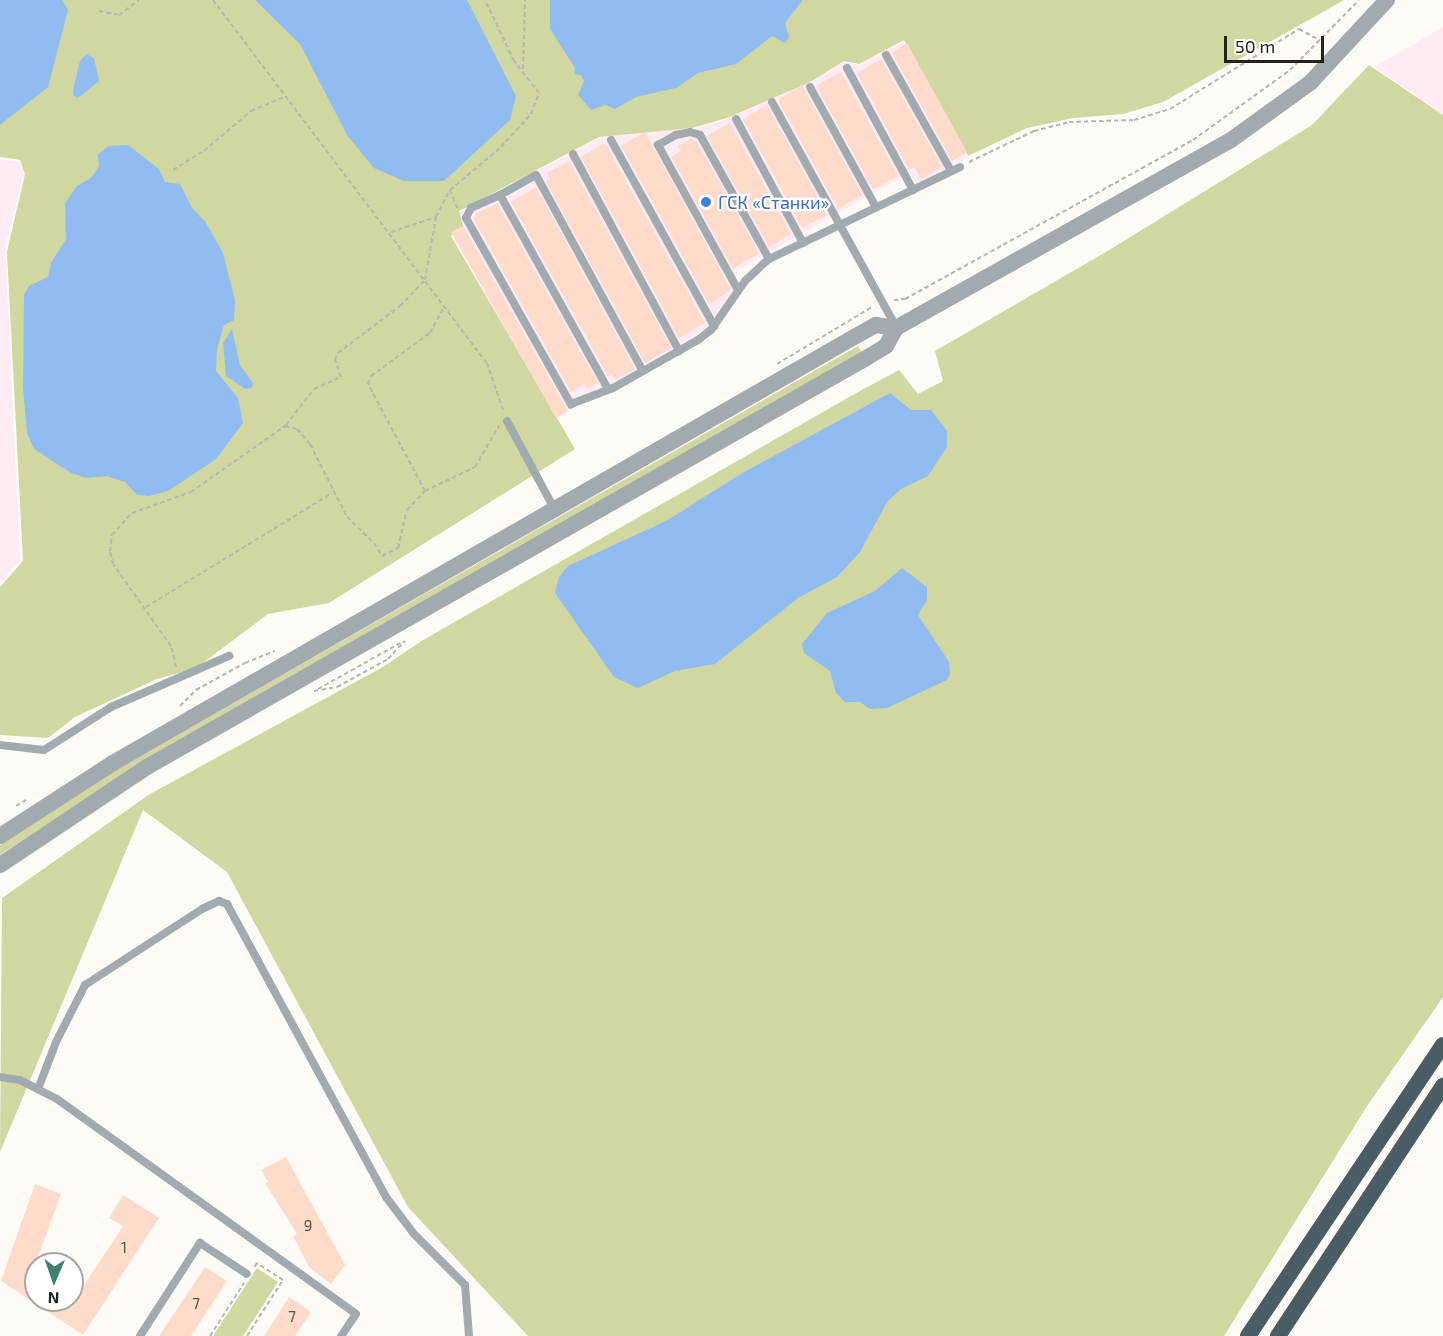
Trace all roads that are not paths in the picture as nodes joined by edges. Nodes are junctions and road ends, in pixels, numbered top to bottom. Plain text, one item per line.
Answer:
1 (1387, 0) edge
2 (886, 55) dead end
3 (847, 68) dead end
4 (810, 87) dead end
5 (772, 102) dead end
6 (736, 119) dead end
7 (611, 140) dead end
8 (573, 154) dead end
9 (960, 167) road end
10 (951, 171) junction
11 (913, 190) junction
12 (500, 195) junction
13 (876, 207) junction
14 (840, 225) junction
15 (803, 243) junction
16 (769, 259) junction
17 (738, 290) junction
18 (714, 326) junction
19 (896, 328) junction
20 (680, 351) junction
21 (643, 371) junction
22 (608, 389) junction
23 (507, 421) road end
24 (555, 511) junction
25 (229, 656) dead end
26 (0, 745) edge
27 (0, 836) edge
28 (0, 865) edge
29 (1443, 1045) edge
30 (0, 1077) edge
31 (1443, 1086) edge
32 (38, 1089) junction
33 (247, 1274) dead end
34 (140, 1336) edge
35 (341, 1336) edge
36 (469, 1336) edge
37 (1248, 1336) edge
38 (1278, 1336) edge

1 - 19 street
2 - 10 lane
3 - 11 lane
4 - 13 lane
5 - 14 lane
6 - 15 lane
7 - 18 lane
8 - 20 lane
9 - 10 lane
10 - 11 lane
11 - 13 lane
12 - 21 lane
12 - 22 lane
12 - 22 lane
13 - 14 lane
14 - 15 lane
14 - 19 lane
15 - 16 lane
16 - 17 lane
16 - 17 lane
17 - 18 lane
18 - 20 lane
19 - 24 street
19 - 28 street
20 - 21 lane
21 - 22 lane
23 - 24 lane
24 - 27 street
25 - 26 lane
29 - 37 highway
30 - 32 lane
31 - 38 highway
32 - 35 lane
32 - 36 lane
33 - 34 lane

